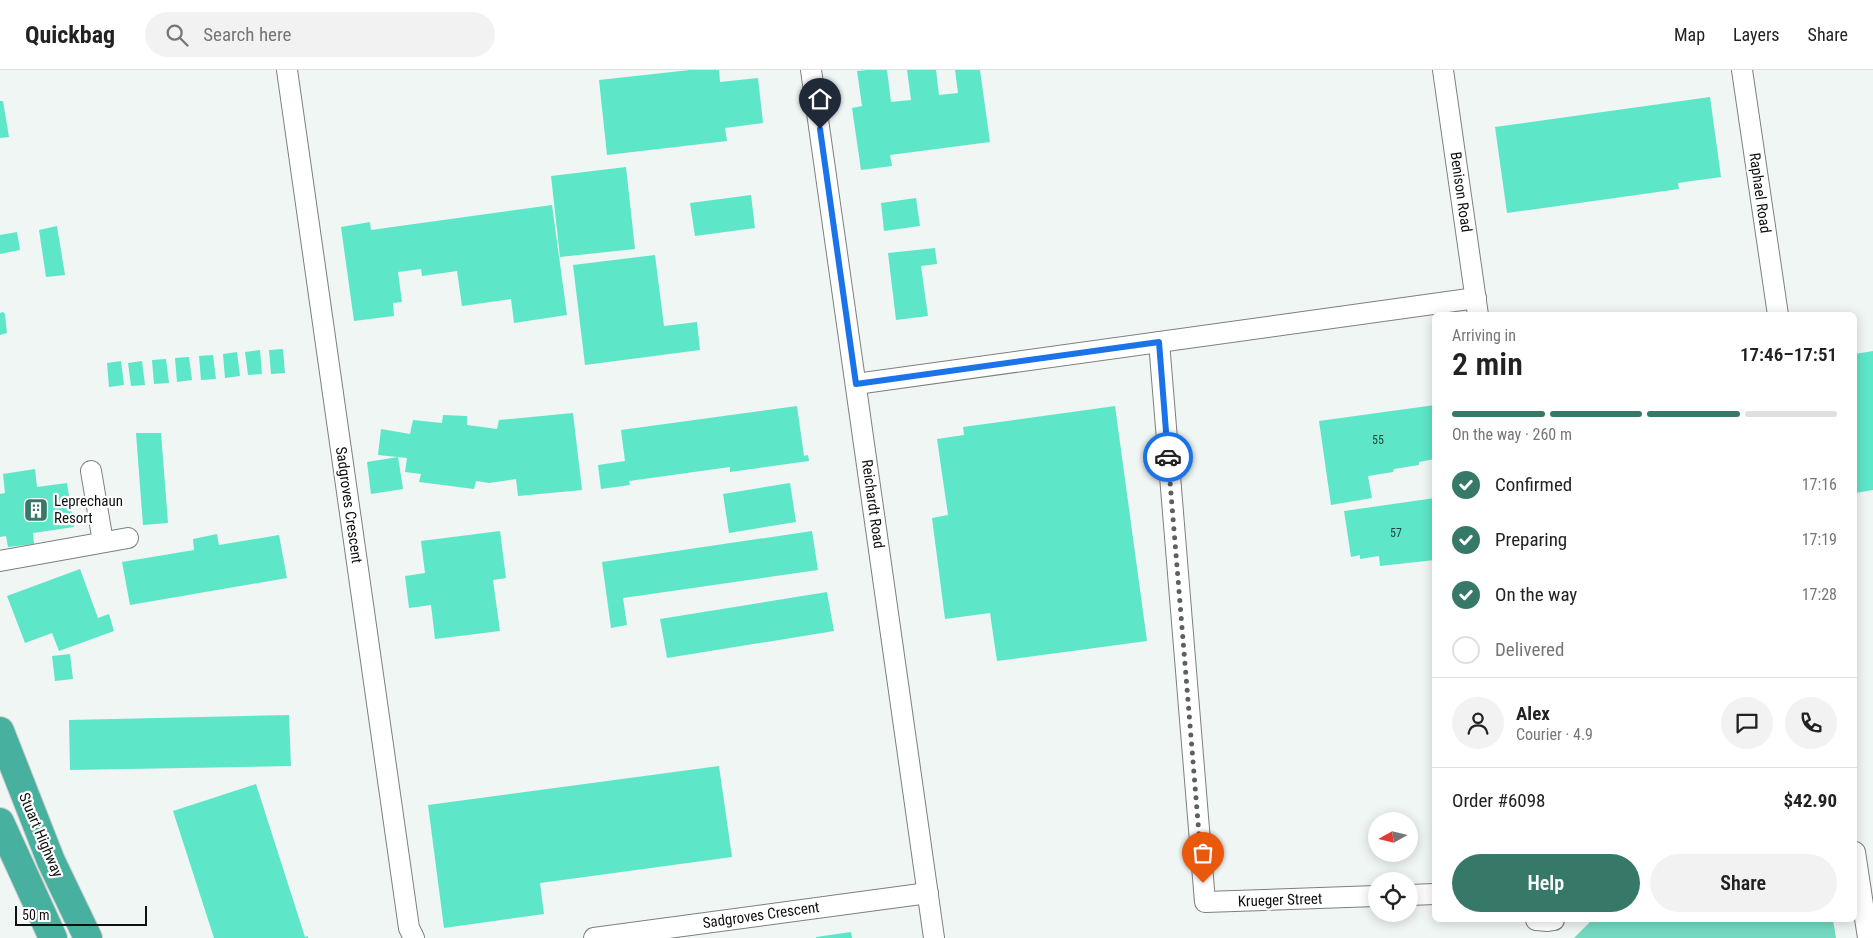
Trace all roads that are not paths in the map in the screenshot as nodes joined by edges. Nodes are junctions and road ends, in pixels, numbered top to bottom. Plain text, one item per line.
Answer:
1 (287, 70) edge
2 (811, 70) edge
3 (1443, 70) edge
4 (1742, 70) edge
5 (1477, 307) edge
6 (1778, 312) edge
7 (1159, 342) junction
8 (856, 384) junction
9 (91, 471) dead end
10 (128, 538) dead end
11 (103, 542) junction
12 (0, 561) edge
13 (0, 731) edge
14 (0, 822) edge
15 (1857, 869) edge
16 (928, 893) junction
17 (1432, 894) edge
18 (1418, 895) edge
19 (1368, 896) edge
20 (53, 938) edge
21 (88, 938) edge
22 (414, 938) edge
23 (594, 938) edge
24 (934, 938) edge
25 (1868, 938) edge

1 - 22 street, Sadgroves Crescent
2 - 8 street, Reichardt Road
3 - 5 street, Benison Road
4 - 6 street, Raphael Road
5 - 7 street
7 - 8 street
7 - 19 street, Krueger Street
8 - 16 street, Reichardt Road
9 - 11 street
10 - 11 street
11 - 12 street
13 - 21 highway, Stuart Highway
14 - 20 highway, Stuart Highway
15 - 25 street
16 - 23 street, Sadgroves Crescent
16 - 24 street, Reichardt Road
17 - 18 street

